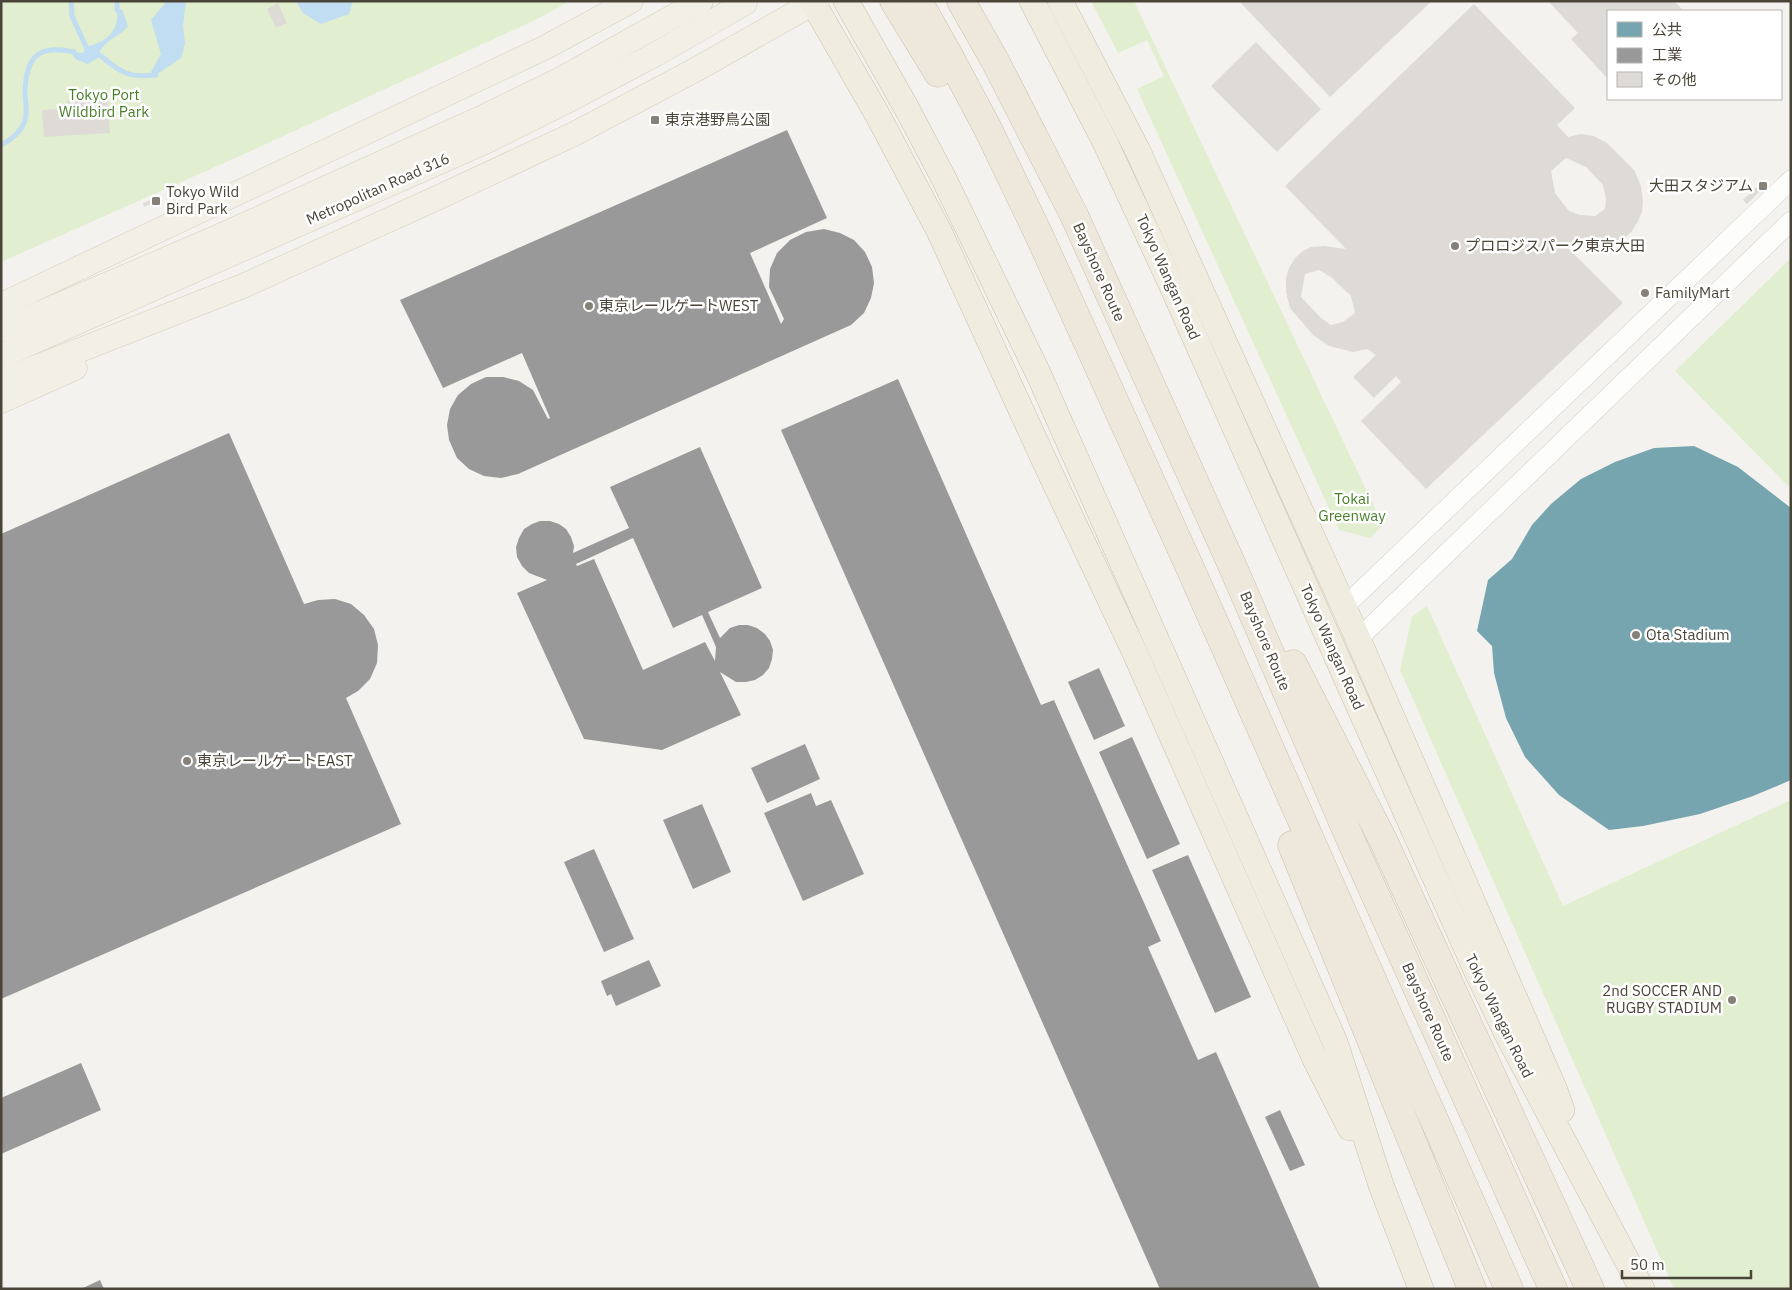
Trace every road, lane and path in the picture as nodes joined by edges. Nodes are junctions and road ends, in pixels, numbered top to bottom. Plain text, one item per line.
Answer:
1 (631, 1) edge
2 (701, 1) edge
3 (846, 1) edge
4 (894, 1) edge
5 (918, 1) edge
6 (961, 1) edge
7 (980, 1) edge
8 (1032, 1) edge
9 (1060, 1) edge
10 (814, 2) edge
11 (745, 3) dead end
12 (1791, 180) edge
13 (195, 213) junction
14 (1074, 216) junction
15 (1791, 221) edge
16 (1038, 233) junction
17 (243, 286) junction
18 (1, 290) edge
19 (1, 305) edge
20 (1, 330) edge
21 (1, 356) edge
22 (1, 381) edge
23 (1, 401) edge
24 (1232, 565) junction
25 (1344, 607) junction
26 (1358, 639) junction
27 (1312, 869) junction
28 (1582, 1174) junction
29 (1381, 1185) junction
30 (1422, 1289) edge
31 (1472, 1289) edge
32 (1509, 1289) edge
33 (1553, 1289) edge
34 (1590, 1289) edge
35 (1642, 1289) edge

1 - 13 main road
2 - 20 main road, Metropolitan Road 316
3 - 29 highway
4 - 16 highway
5 - 16 highway
6 - 14 highway, Bayshore Route
7 - 14 highway
8 - 28 highway, Tokyo Wangan Road
9 - 25 highway
10 - 17 main road
10 - 29 highway
11 - 21 main road, Metropolitan Road 316
12 - 25 street
13 - 18 main road
13 - 19 main road
14 - 24 highway, Bayshore Route
15 - 26 street
16 - 27 highway
17 - 22 main road
17 - 23 main road
24 - 33 highway, Bayshore Route
24 - 34 highway
25 - 26 highway
26 - 28 highway
27 - 31 highway
27 - 32 highway
28 - 35 highway, Tokyo Wangan Road
29 - 30 highway

